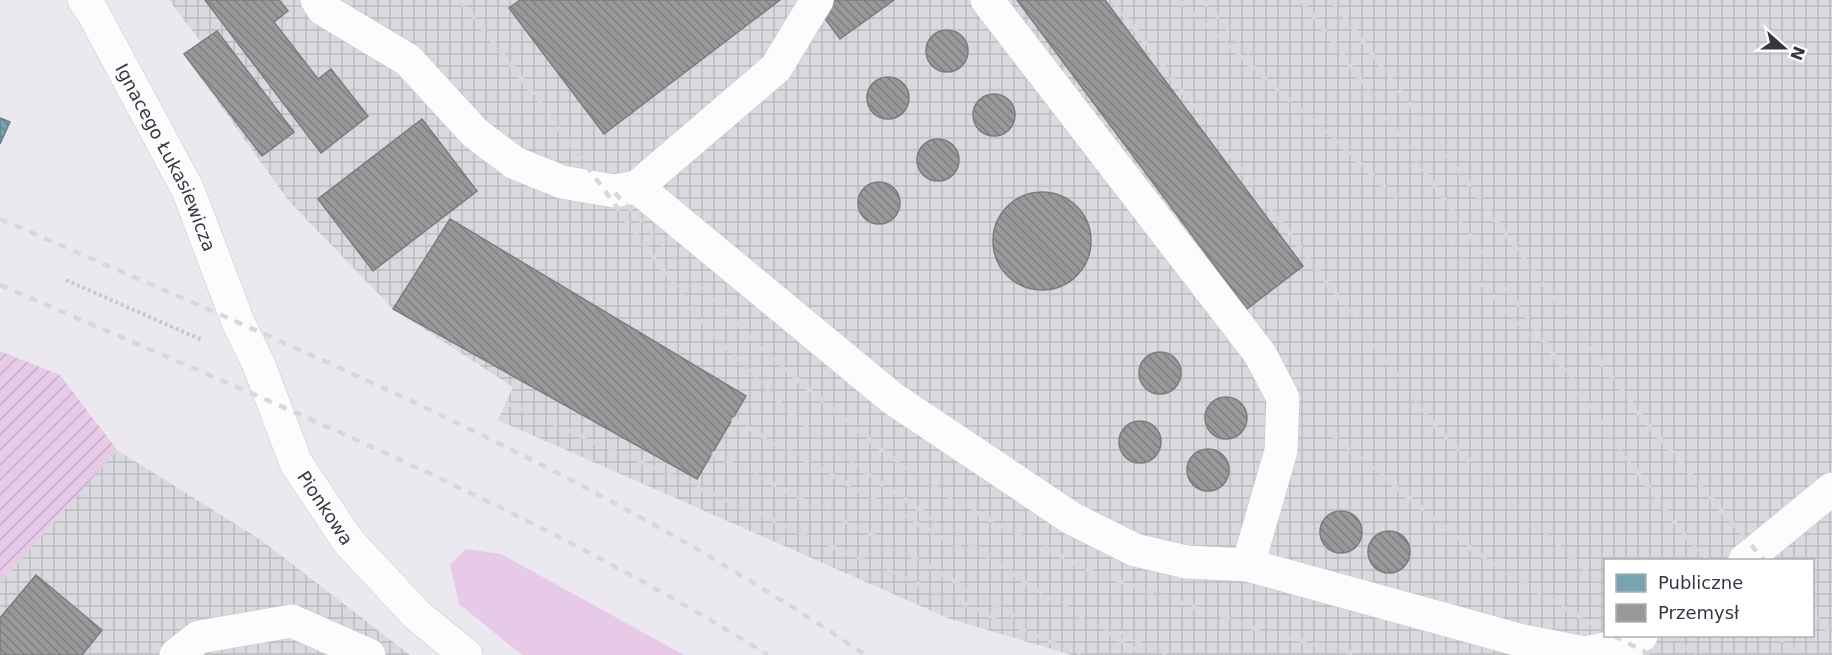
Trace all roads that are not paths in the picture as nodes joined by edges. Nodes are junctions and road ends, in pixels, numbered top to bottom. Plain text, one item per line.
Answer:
1 (84, 0) edge
2 (317, 0) edge
3 (817, 0) edge
4 (987, 0) edge
5 (637, 187) junction
6 (238, 322) joint
7 (1832, 489) edge
8 (1747, 559) edge
9 (1248, 564) junction
10 (1640, 637) edge
11 (176, 655) edge
12 (369, 655) edge
13 (466, 655) edge

1 - 6 street, Ignacego Łukasiewicza
2 - 5 street
3 - 5 street
4 - 9 street
5 - 9 street
6 - 13 street, Pionkowa
7 - 8 street
9 - 10 street
11 - 12 street

